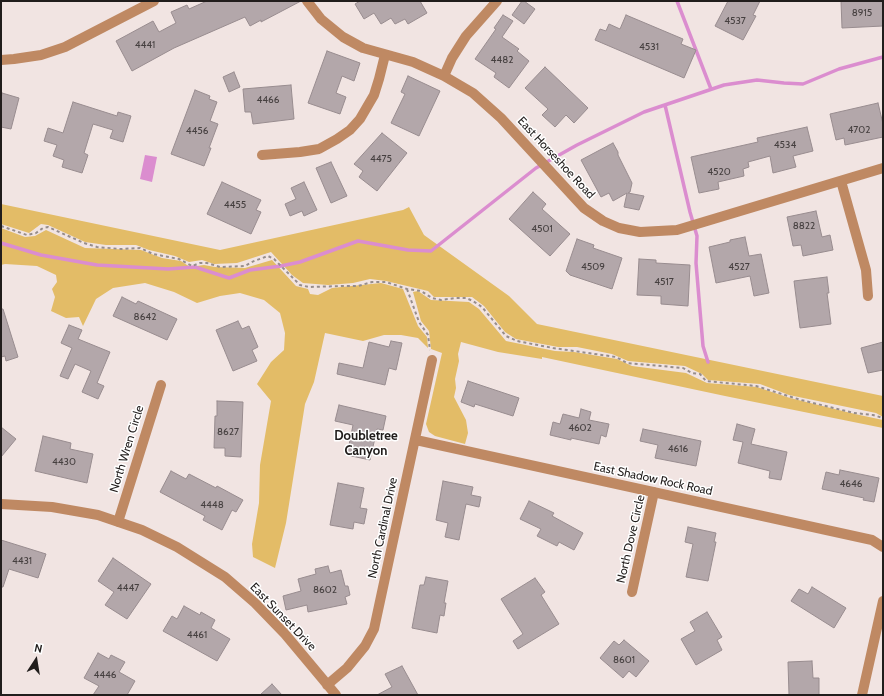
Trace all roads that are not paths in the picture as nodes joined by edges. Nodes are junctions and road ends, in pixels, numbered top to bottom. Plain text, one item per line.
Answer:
1 (154, 1) edge
2 (307, 1) edge
3 (496, 1) edge
4 (385, 54) junction
5 (1, 60) edge
6 (444, 76) junction
7 (262, 155) dead end
8 (883, 168) edge
9 (840, 181) junction
10 (868, 296) dead end
11 (432, 360) road end
12 (161, 385) dead end
13 (416, 440) junction
14 (654, 492) junction
15 (1, 504) edge
16 (118, 522) junction
17 (883, 547) edge
18 (632, 592) dead end
19 (883, 601) edge
20 (327, 685) junction
21 (336, 695) edge
22 (862, 695) edge

1 - 5 street
2 - 4 street, East Horseshoe Road
3 - 6 street
4 - 6 street, East Horseshoe Road
4 - 7 street
6 - 9 street, East Horseshoe Road
8 - 9 street, East Horseshoe Road
9 - 10 street
11 - 13 street, North Cardinal Drive
12 - 16 street, North Wren Circle
13 - 14 street, East Shadow Rock Road
13 - 20 street, North Cardinal Drive
14 - 17 street, East Shadow Rock Road
14 - 18 street, North Dove Circle
15 - 16 street, East Sunset Drive
16 - 20 street, East Sunset Drive
19 - 22 street
20 - 21 street, East Sunset Drive

